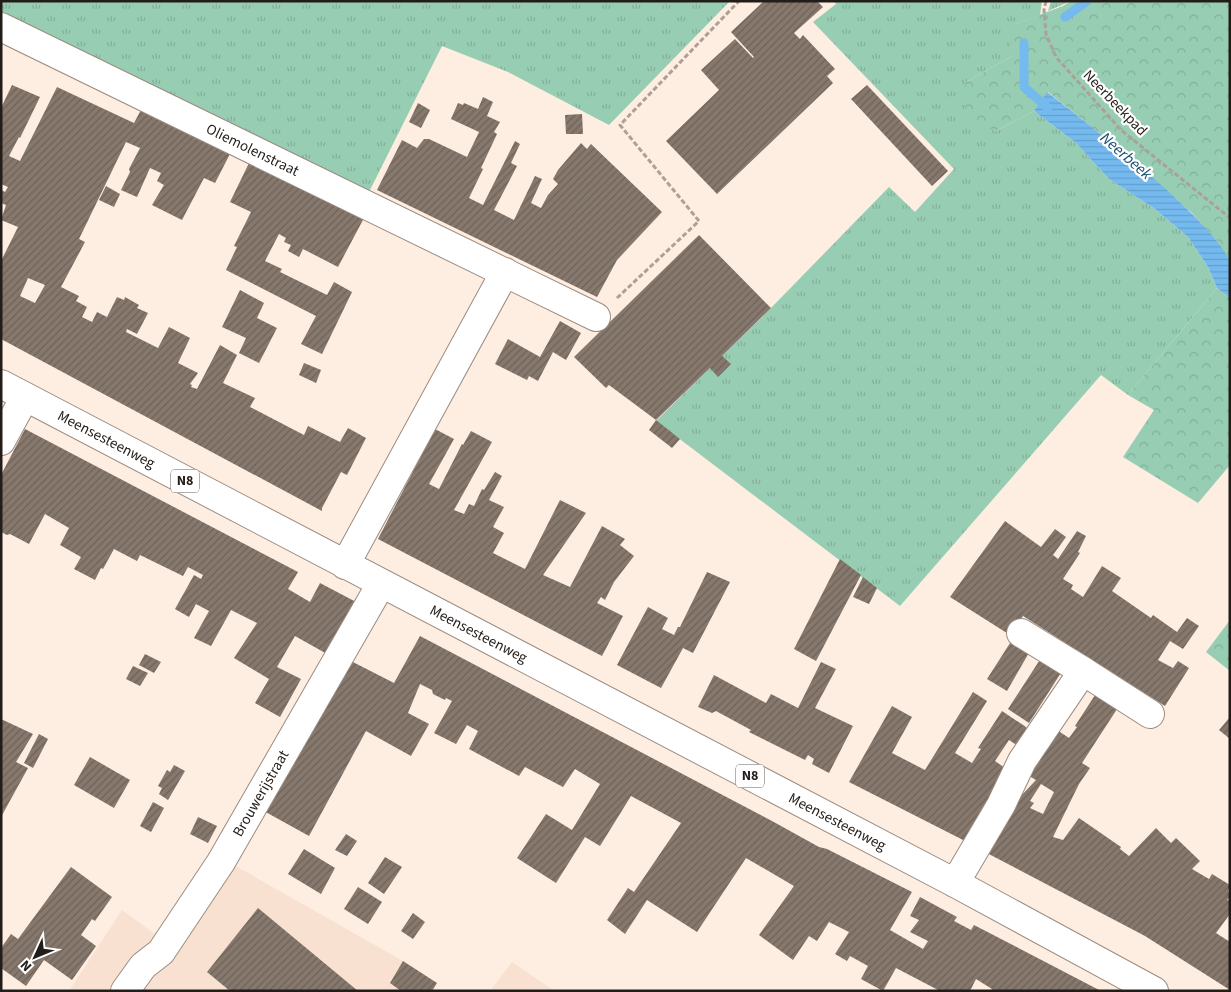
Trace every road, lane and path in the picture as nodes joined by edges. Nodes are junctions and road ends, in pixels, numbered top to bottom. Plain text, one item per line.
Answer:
1 (739, 1) edge
2 (1046, 1) edge
3 (1, 27) edge
4 (1230, 218) edge
5 (505, 272) junction
6 (596, 317) joint
7 (13, 390) edge
8 (1, 441) edge
9 (345, 565) junction
10 (382, 584) junction
11 (1021, 633) dead end
12 (1083, 671) junction
13 (1150, 714) dead end
14 (955, 883) junction
15 (125, 991) edge
16 (1154, 991) edge

1 - 6 path
2 - 4 path, Neerbeekpad
3 - 5 street, Oliemolenstraat
5 - 6 street, Oliemolenstraat
5 - 9 street
7 - 8 street
7 - 9 street, Meensesteenweg / N8
9 - 10 street, Meensesteenweg / N8
10 - 14 street, Meensesteenweg / N8
10 - 15 street, Brouwerijstraat
11 - 12 street
12 - 13 street
12 - 14 street
14 - 16 street, Meensesteenweg / N8

